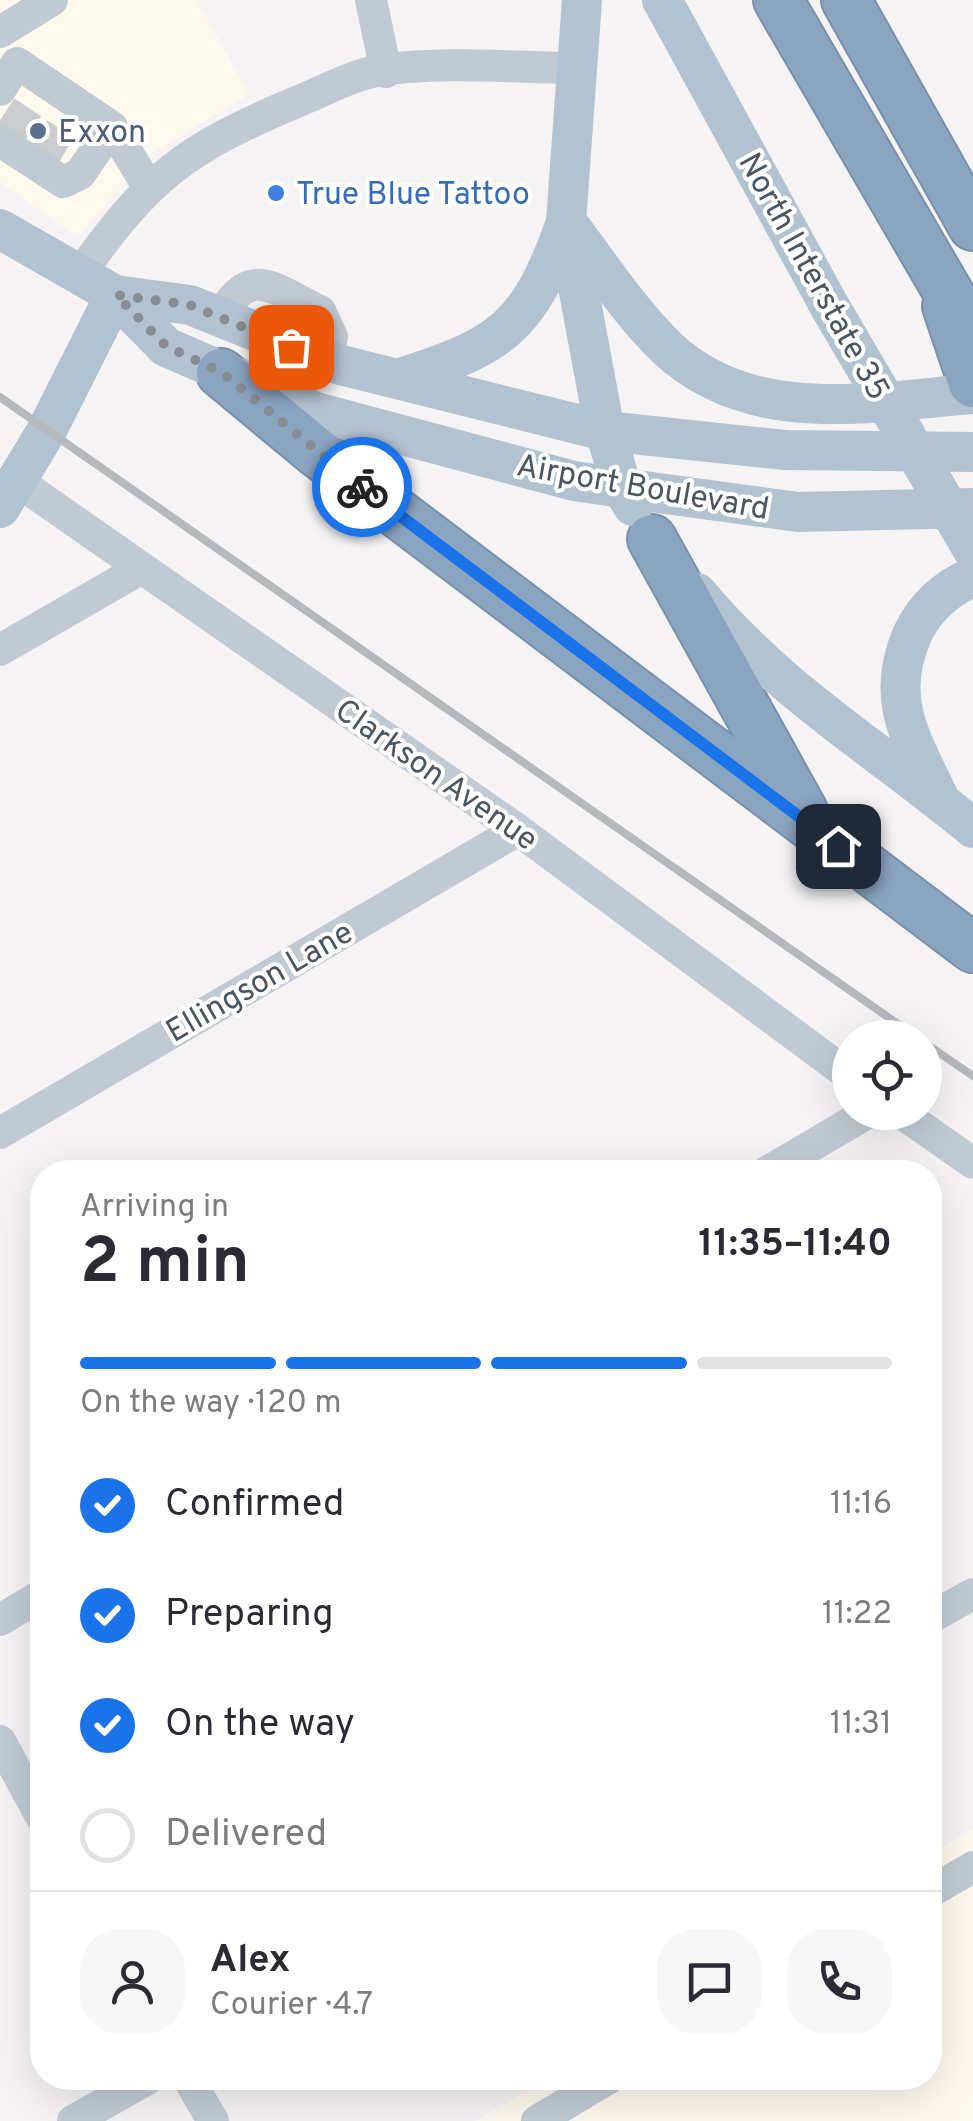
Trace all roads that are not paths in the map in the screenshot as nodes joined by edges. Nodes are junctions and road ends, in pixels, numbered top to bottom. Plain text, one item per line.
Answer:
1 (52, 0) edge
2 (372, 0) edge
3 (582, 0) edge
4 (662, 0) edge
5 (778, 0) edge
6 (846, 0) edge
7 (0, 32) edge
8 (577, 68) junction
9 (386, 72) junction
10 (25, 92) edge
11 (112, 127) junction
12 (4, 139) edge
13 (149, 188) junction
14 (566, 222) junction
15 (973, 226) edge
16 (0, 229) edge
17 (79, 275) junction
18 (937, 280) junction
19 (116, 295) junction
20 (973, 335) edge
21 (221, 372) junction
22 (393, 380) junction
23 (973, 383) edge
24 (973, 394) edge
25 (605, 431) junction
26 (973, 452) edge
27 (622, 488) junction
28 (9, 495) edge
29 (973, 508) edge
30 (652, 538) junction
31 (973, 550) edge
32 (142, 568) junction
33 (973, 577) edge
34 (0, 650) edge
35 (940, 800) junction
36 (811, 825) junction
37 (973, 828) edge
38 (518, 830) junction
39 (973, 948) edge
40 (832, 1063) edge
41 (838, 1130) edge
42 (926, 1130) edge
43 (0, 1133) edge
44 (787, 1160) edge
45 (973, 1163) edge
46 (973, 1594) edge
47 (30, 1603) edge
48 (942, 1611) edge
49 (0, 1620) edge
50 (0, 1741) edge
51 (30, 1796) edge
52 (973, 1867) edge
53 (942, 1885) edge
54 (128, 2090) edge
55 (195, 2090) edge
56 (590, 2090) edge
57 (74, 2121) edge
58 (213, 2121) edge
59 (537, 2121) edge

1 - 7 street
2 - 9 street
3 - 8 main road
4 - 31 main road, North Interstate 35, bridge
5 - 18 highway
6 - 15 highway
8 - 9 street
8 - 14 main road
9 - 13 street
10 - 11 street
11 - 12 street
11 - 13 street
13 - 17 street
14 - 22 main road
14 - 24 main road
14 - 25 main road
16 - 17 main road, Airport Boulevard
17 - 19 main road, Airport Boulevard
18 - 20 highway
18 - 23 highway
19 - 21 main road, Airport Boulevard
19 - 22 main road, Airport Boulevard
19 - 28 main road
21 - 27 main road, Airport Boulevard
21 - 36 highway
22 - 25 main road, Airport Boulevard
25 - 26 main road, Airport Boulevard
25 - 27 main road
27 - 29 main road, Airport Boulevard
27 - 30 main road
28 - 32 street, Clarkson Avenue
30 - 35 main road
30 - 36 highway
32 - 34 street
32 - 38 street, Clarkson Avenue
33 - 35 main road
35 - 37 main road
36 - 39 highway
38 - 40 street, Clarkson Avenue
38 - 43 street, Ellingson Lane
41 - 44 street
42 - 45 street
46 - 48 street
47 - 49 street
50 - 51 street
52 - 53 street
54 - 57 street
55 - 58 street
56 - 59 street

